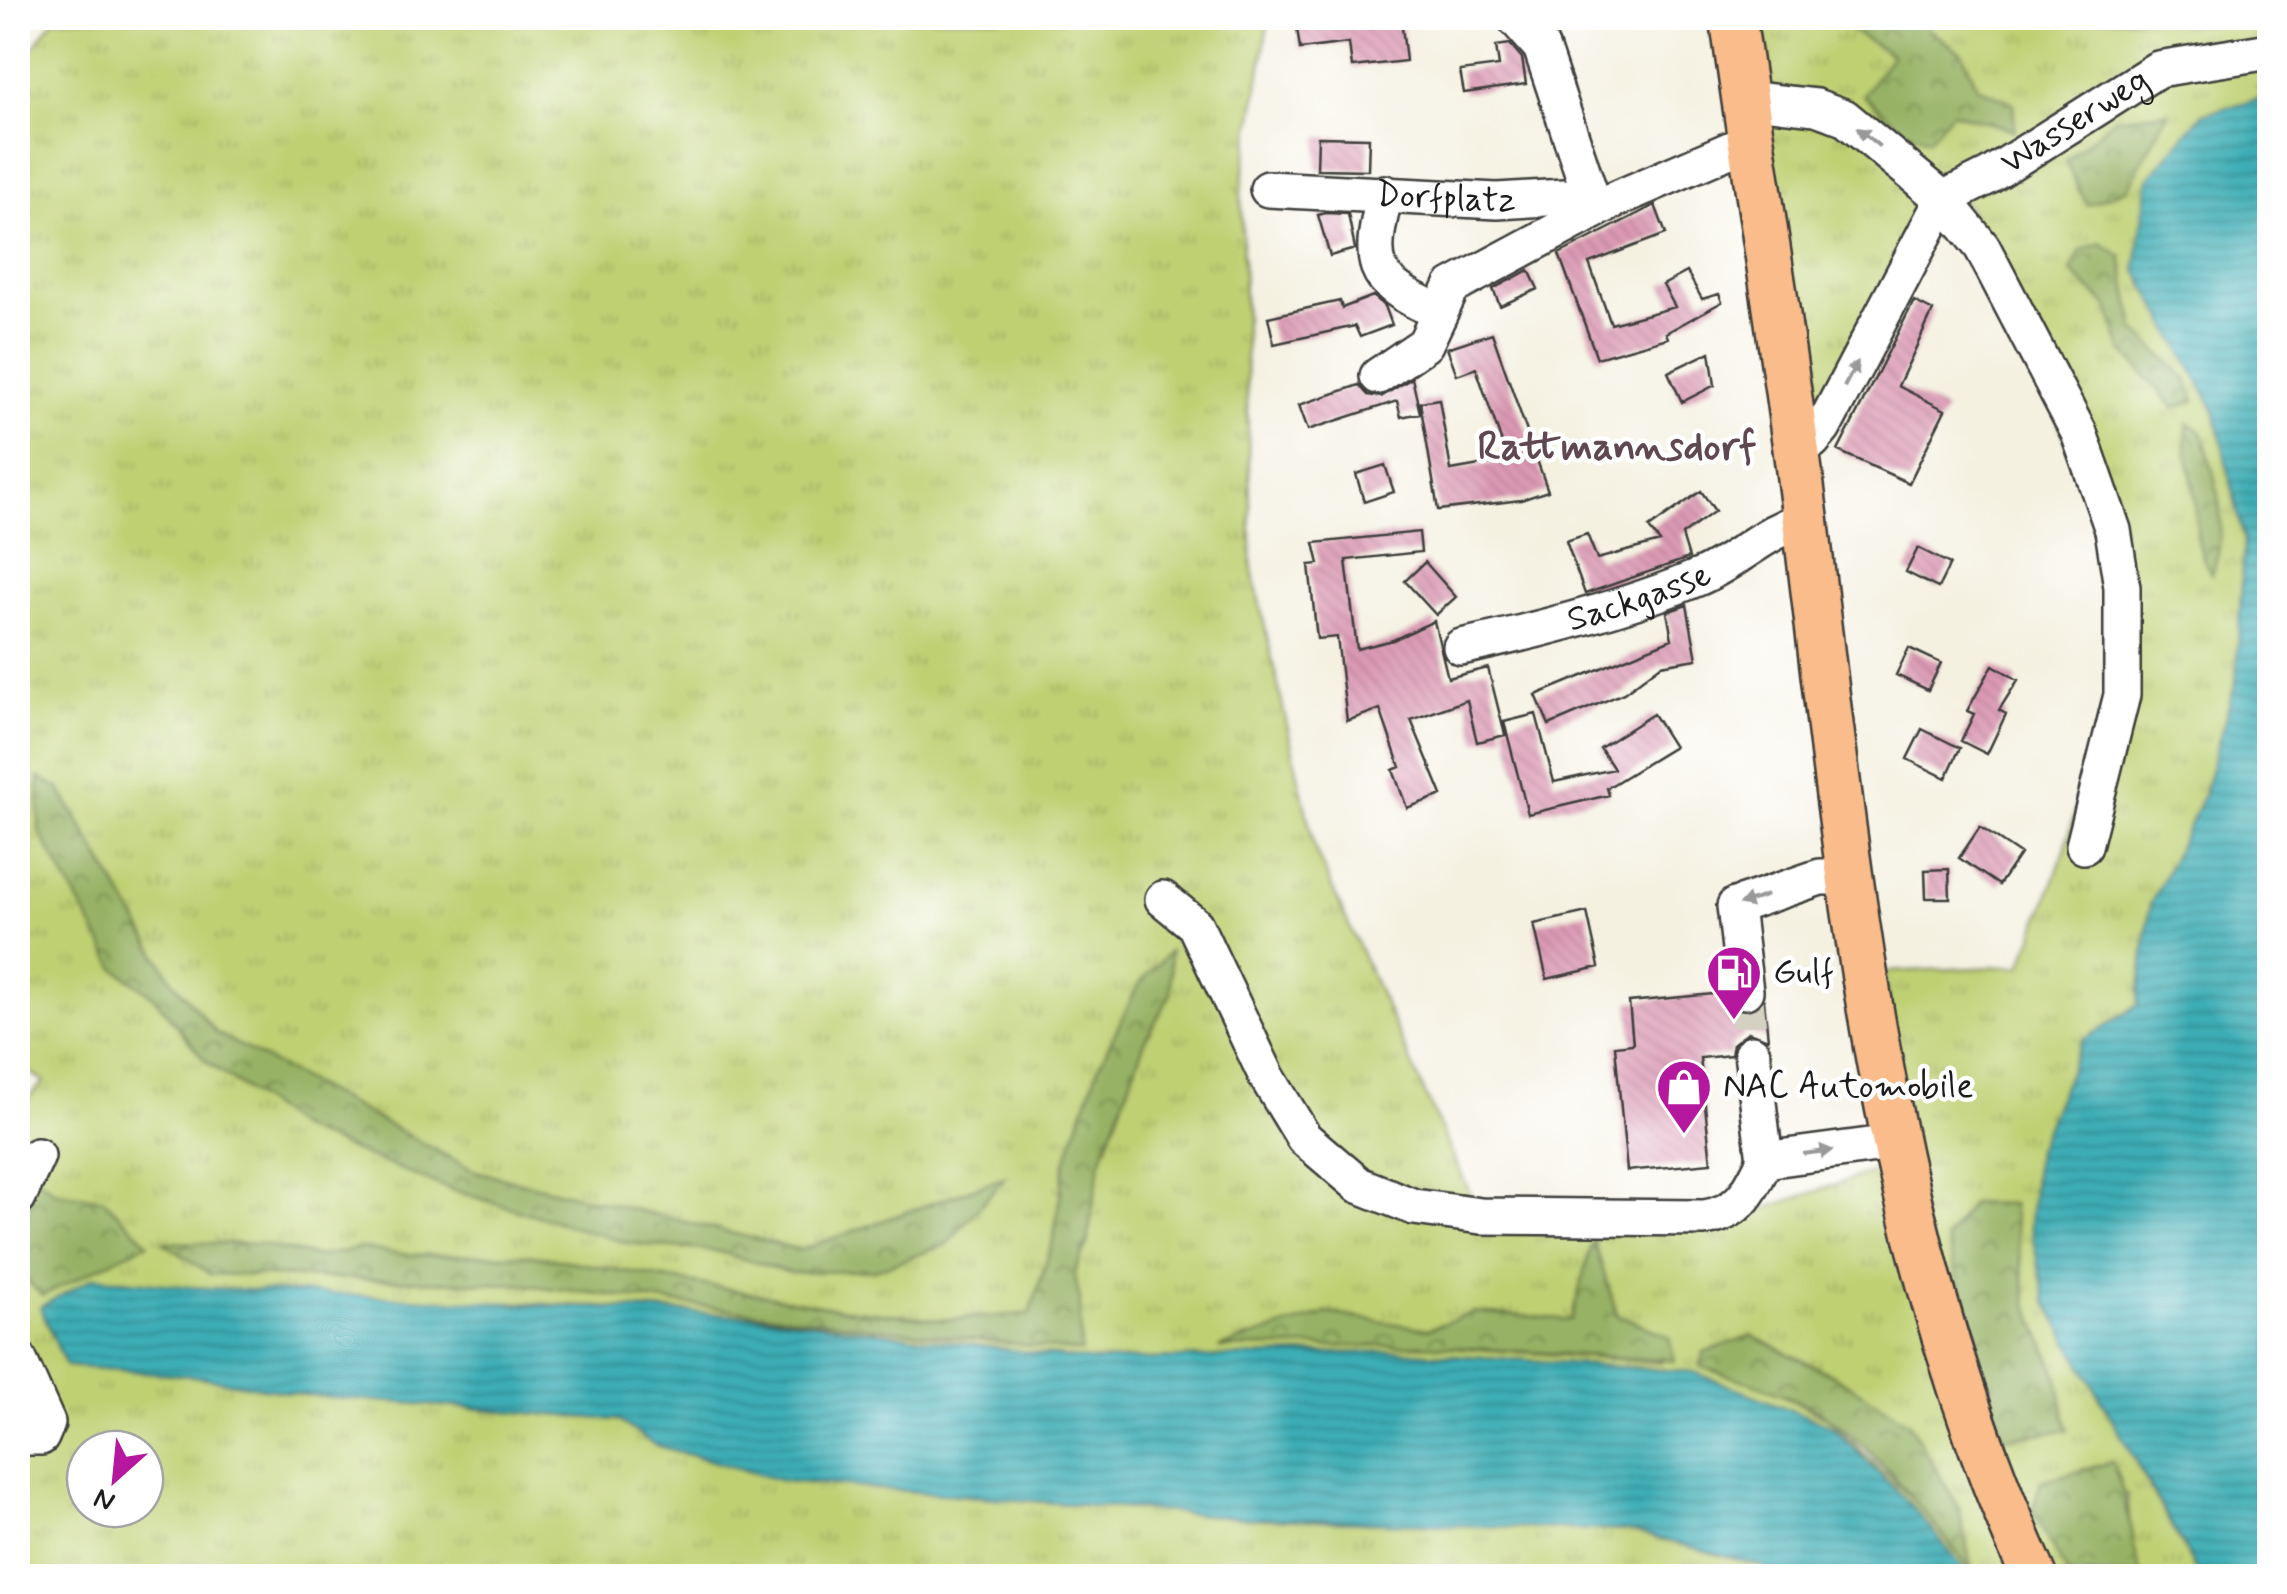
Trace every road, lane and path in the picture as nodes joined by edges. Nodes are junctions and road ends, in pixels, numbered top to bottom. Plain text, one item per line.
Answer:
1 (1515, 18) edge
2 (1733, 18) edge
3 (2270, 51) edge
4 (1747, 120) junction
5 (1268, 189) dead end
6 (1385, 192) junction
7 (1943, 199) junction
8 (1595, 209) junction
9 (1438, 311) junction
10 (1378, 376) dead end
11 (1794, 448) junction
12 (1805, 520) junction
13 (1461, 647) dead end
14 (2084, 846) dead end
15 (1846, 877) junction
16 (1163, 900) dead end
17 (1745, 990) tunnel mouth
18 (1752, 1053) tunnel mouth
19 (1892, 1144) junction
20 (38, 1156) dead end
21 (1764, 1160) junction
22 (18, 1197) edge
23 (18, 1358) edge
24 (18, 1438) edge
25 (2034, 1576) edge

1 - 8 street
2 - 4 main road
3 - 7 street, Wasserweg
7 -> 4 street
4 - 8 street, Dorfplatz
4 - 11 main road
5 - 6 street
6 - 8 street, Dorfplatz
6 - 9 street, Dorfplatz
11 -> 7 street
7 - 14 street
8 - 9 street, Dorfplatz
9 - 10 street, Dorfplatz
11 - 12 main road
12 - 13 street, Sackgasse
12 - 15 main road
15 -> 17 street
15 - 19 main road
16 - 21 street
18 - 21 street
21 -> 19 street
19 - 25 main road
20 - 22 street
23 - 24 street

